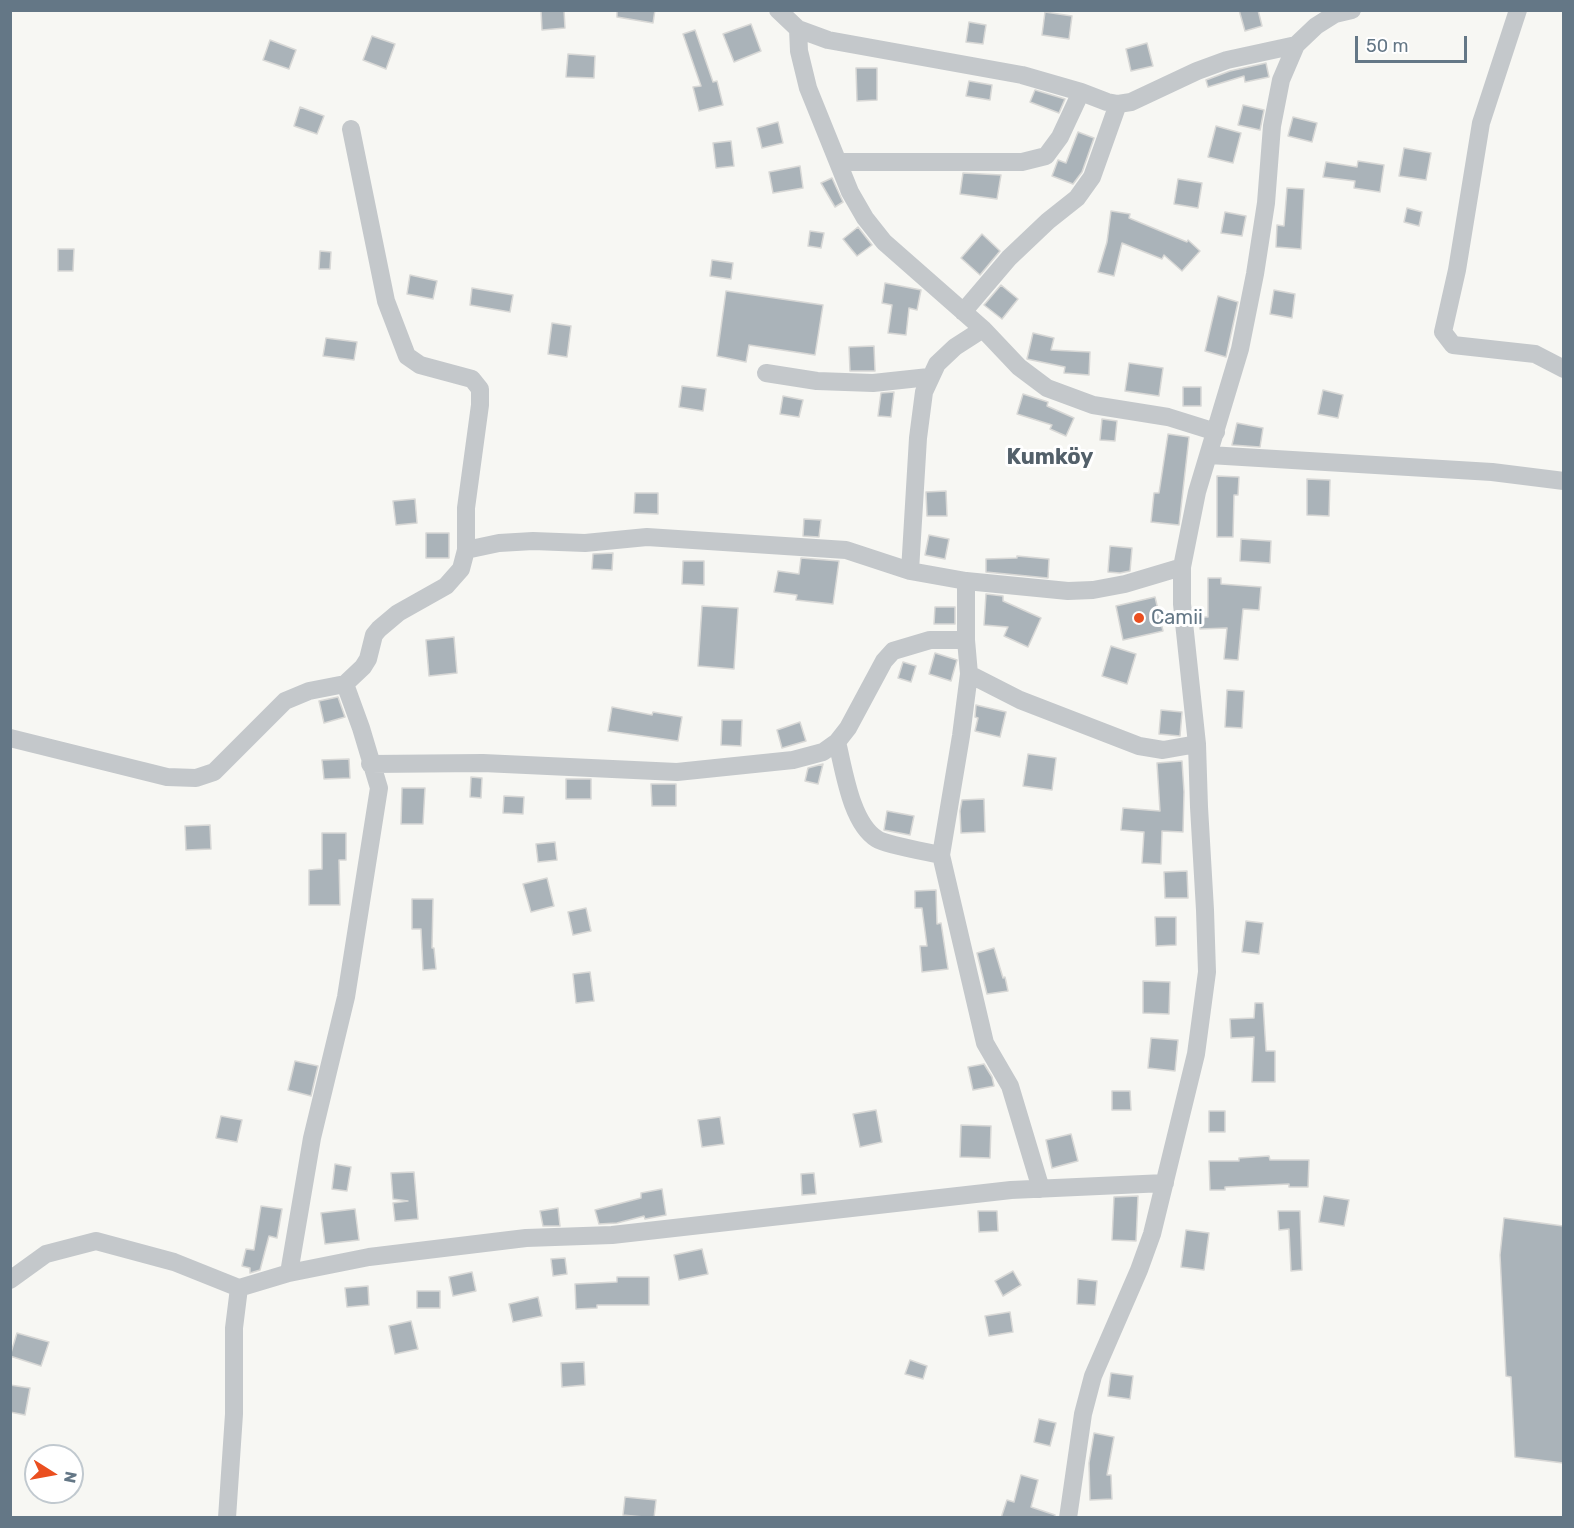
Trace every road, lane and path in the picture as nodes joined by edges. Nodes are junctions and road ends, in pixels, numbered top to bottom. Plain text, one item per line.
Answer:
1 (778, 10) edge
2 (1352, 10) edge
3 (1518, 10) edge
4 (798, 30) junction
5 (1296, 45) junction
6 (1081, 92) junction
7 (1118, 104) junction
8 (351, 129) dead end
9 (838, 162) junction
10 (963, 312) junction
11 (983, 329) junction
12 (1563, 369) edge
13 (766, 373) dead end
14 (930, 377) junction
15 (1216, 432) junction
16 (1209, 455) junction
17 (1563, 481) edge
18 (466, 550) junction
19 (1182, 567) junction
20 (910, 571) junction
21 (966, 581) junction
22 (966, 640) junction
23 (969, 674) junction
24 (345, 684) junction
25 (10, 738) edge
26 (837, 742) junction
27 (1197, 744) junction
28 (370, 764) junction
29 (941, 855) junction
30 (1165, 1183) junction
31 (1041, 1189) junction
32 (289, 1273) junction
33 (10, 1280) edge
34 (239, 1288) junction
35 (226, 1518) edge
36 (1068, 1518) edge

1 - 4 street
2 - 5 street
3 - 12 street
4 - 6 street
4 - 9 street
5 - 7 street
5 - 15 street
6 - 7 street
6 - 9 street
7 - 10 street
8 - 18 street
9 - 10 street
10 - 11 street
11 - 14 street
11 - 15 street
13 - 14 street
14 - 20 street
15 - 16 street
16 - 17 street
16 - 19 street
18 - 20 street
18 - 24 street
19 - 21 street
19 - 27 street
20 - 21 street
21 - 22 street
22 - 23 street
22 - 26 street
23 - 27 street
23 - 29 street
24 - 25 street
24 - 28 street
26 - 28 street
26 - 29 street
27 - 30 street
28 - 32 street
29 - 31 street
30 - 31 street
30 - 36 street
31 - 32 street
32 - 34 street
33 - 34 street
34 - 35 street

